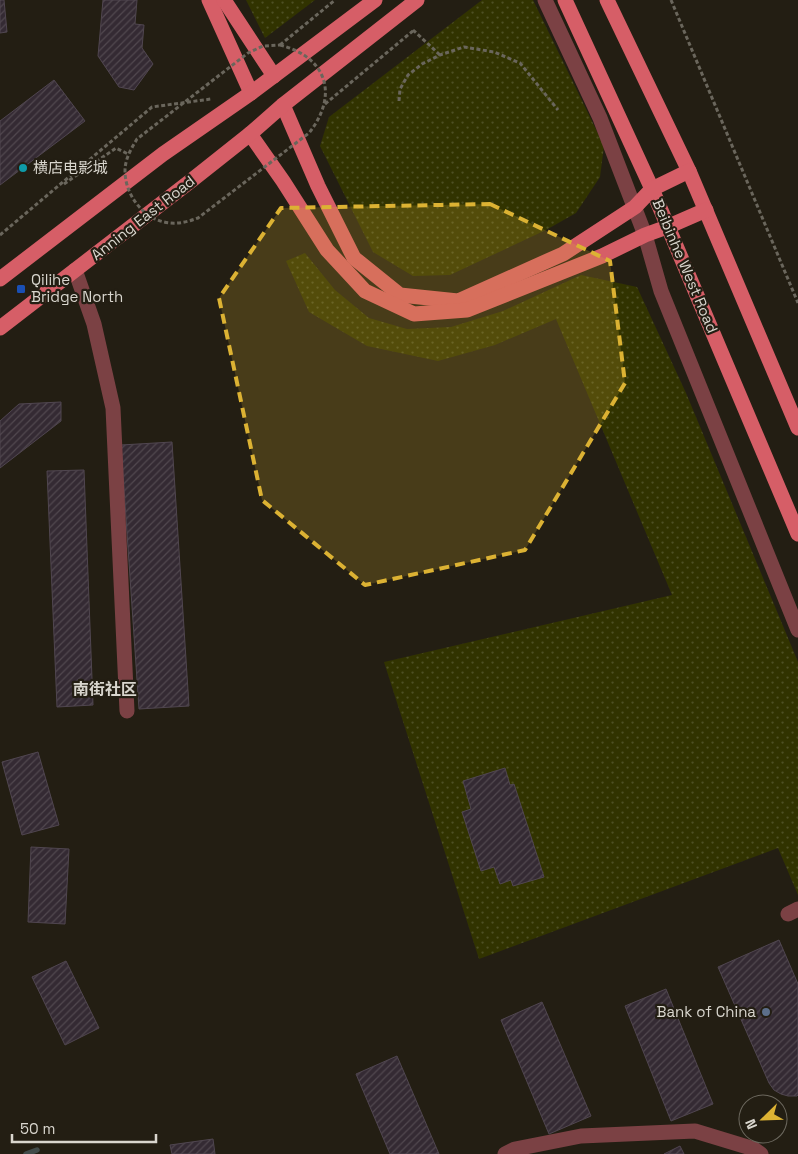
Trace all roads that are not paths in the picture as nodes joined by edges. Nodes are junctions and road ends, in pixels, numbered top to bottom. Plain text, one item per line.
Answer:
1 (209, 0) edge
2 (224, 0) edge
3 (375, 0) edge
4 (417, 0) edge
5 (545, 0) edge
6 (565, 0) edge
7 (607, 0) edge
8 (274, 76) junction
9 (252, 93) junction
10 (283, 105) junction
11 (250, 134) junction
12 (689, 171) junction
13 (652, 189) junction
14 (635, 207) junction
15 (706, 210) junction
16 (667, 227) junction
17 (645, 235) junction
18 (75, 270) junction
19 (0, 279) edge
20 (0, 328) edge
21 (798, 428) edge
22 (798, 534) edge
23 (798, 630) edge
24 (127, 711) dead end
25 (505, 1154) edge
26 (761, 1154) edge

1 - 9 main road
2 - 8 main road
3 - 8 main road
4 - 10 main road, Anning East Road
5 - 14 street
6 - 13 main road, Beibinhe West Road
7 - 12 main road
8 - 9 main road
9 - 19 main road
10 - 11 main road, Anning East Road
10 - 14 main road
11 - 17 main road
11 - 18 main road, Anning East Road
12 - 13 main road
12 - 15 main road
13 - 14 main road
13 - 16 main road, Beibinhe West Road
14 - 17 street
15 - 16 main road
15 - 21 main road
16 - 17 main road
16 - 22 main road, Beibinhe West Road
17 - 23 street
18 - 20 main road, Anning East Road
18 - 24 street
25 - 26 street

